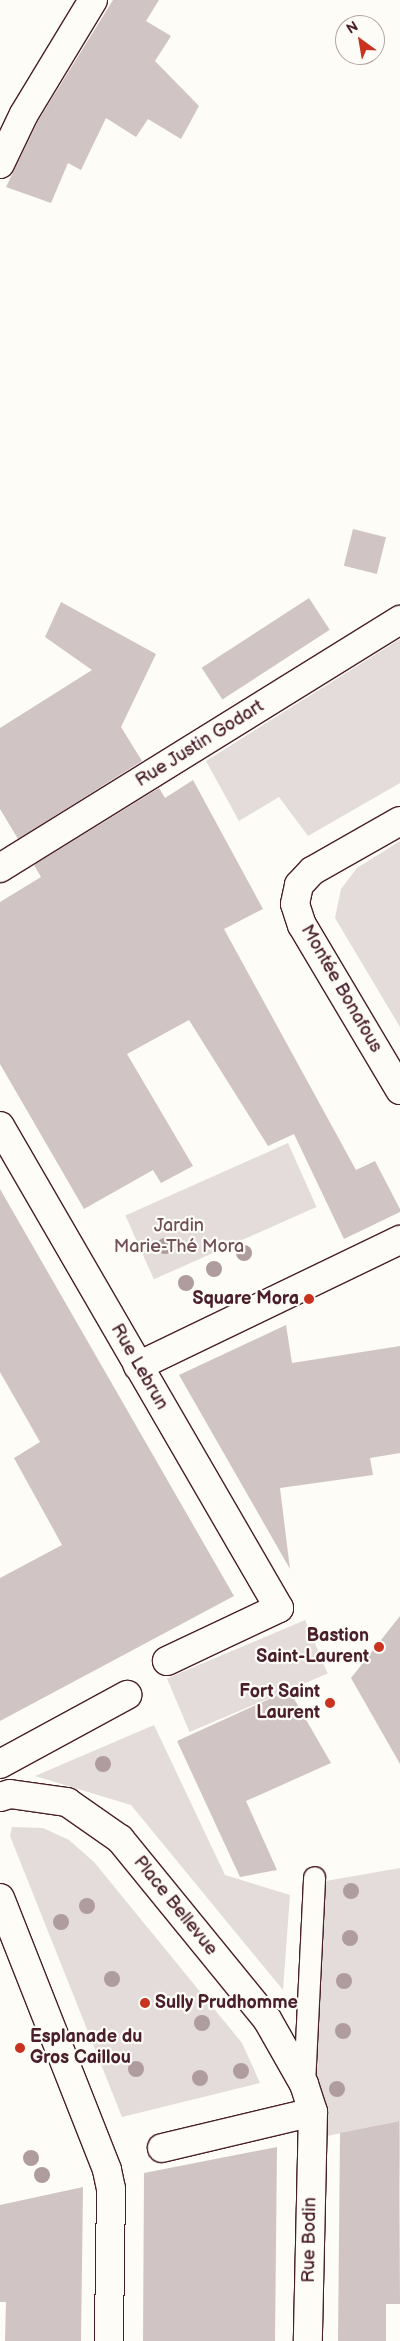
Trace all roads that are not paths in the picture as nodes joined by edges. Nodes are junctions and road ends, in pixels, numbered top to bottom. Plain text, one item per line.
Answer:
1 (93, 0) edge
2 (0, 164) edge
3 (400, 620) edge
4 (400, 821) edge
5 (0, 868) edge
6 (400, 1090) edge
7 (0, 1126) edge
8 (400, 1240) edge
9 (138, 1366) junction
10 (167, 1661) dead end
11 (127, 1695) dead end
12 (0, 1764) edge
13 (0, 1797) edge
14 (314, 1876) dead end
15 (0, 1898) edge
16 (304, 2084) junction
17 (313, 2112) junction
18 (313, 2139) joint
19 (162, 2148) dead end
20 (109, 2341) edge
21 (308, 2341) edge

1 - 2 street
3 - 5 street, Rue Justin Godart
4 - 6 street, Montée Bonafous
7 - 9 street, Rue Lebrun
8 - 9 street
9 - 10 street, Rue Lebrun
11 - 12 street
13 - 16 street, Place Bellevue
14 - 16 lane, Place Bellevue
15 - 20 street
16 - 17 street, Place Bellevue
17 - 18 street, Place Bellevue
17 - 19 street
18 - 21 street, Rue Bodin

